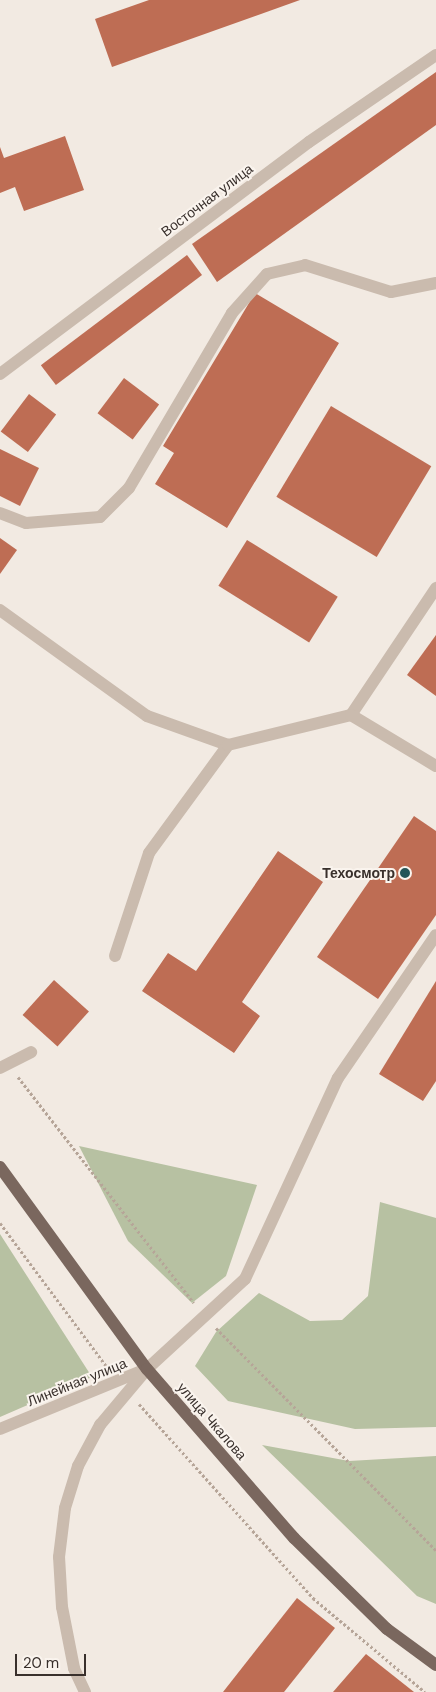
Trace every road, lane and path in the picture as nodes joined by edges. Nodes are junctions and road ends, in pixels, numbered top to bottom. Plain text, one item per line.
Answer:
1 (436, 55) edge
2 (436, 283) edge
3 (0, 374) edge
4 (0, 513) edge
5 (436, 588) edge
6 (0, 610) edge
7 (351, 715) junction
8 (228, 745) junction
9 (436, 766) edge
10 (436, 935) edge
11 (115, 956) dead end
12 (31, 1052) dead end
13 (0, 1068) edge
14 (0, 1166) edge
15 (0, 1223) edge
16 (147, 1369) junction
17 (120, 1381) junction
18 (128, 1391) junction
19 (0, 1429) edge
20 (436, 1665) edge
21 (85, 1692) edge
22 (425, 1692) edge

1 - 3 street, Восточная улица
2 - 4 street
5 - 7 street
6 - 8 street
7 - 8 street
7 - 9 street
8 - 11 street
10 - 16 street
12 - 13 street
14 - 16 main road, улица Чкалова
15 - 17 path
16 - 17 street, Линейная улица
16 - 18 street, Линейная улица
16 - 20 main road, улица Чкалова
17 - 19 street, Линейная улица
18 - 21 street, Линейная улица
18 - 22 path

